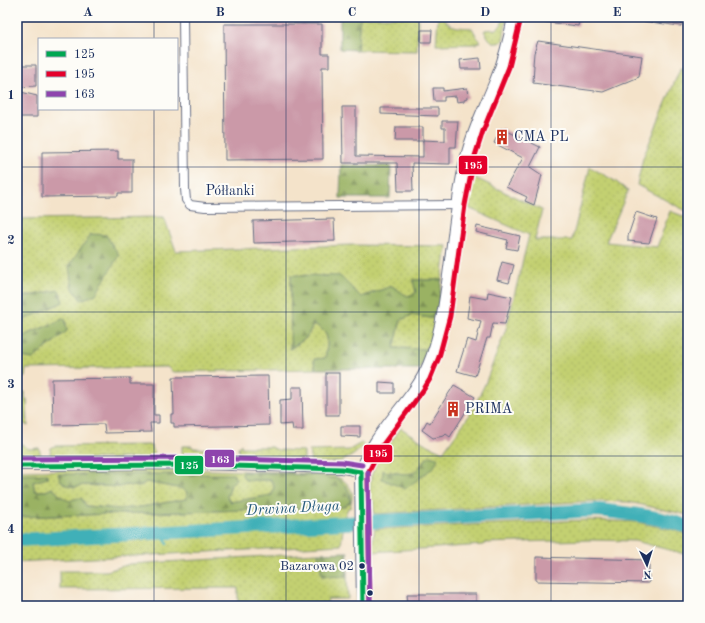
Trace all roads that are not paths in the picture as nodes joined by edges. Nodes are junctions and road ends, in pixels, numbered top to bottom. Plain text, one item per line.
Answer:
1 (183, 17) edge
2 (514, 17) edge
3 (459, 205) junction
4 (17, 466) edge
5 (361, 472) junction
6 (363, 606) edge

1 - 3 street, Półłanki
2 - 3 street
3 - 5 street
4 - 5 street
5 - 6 street

